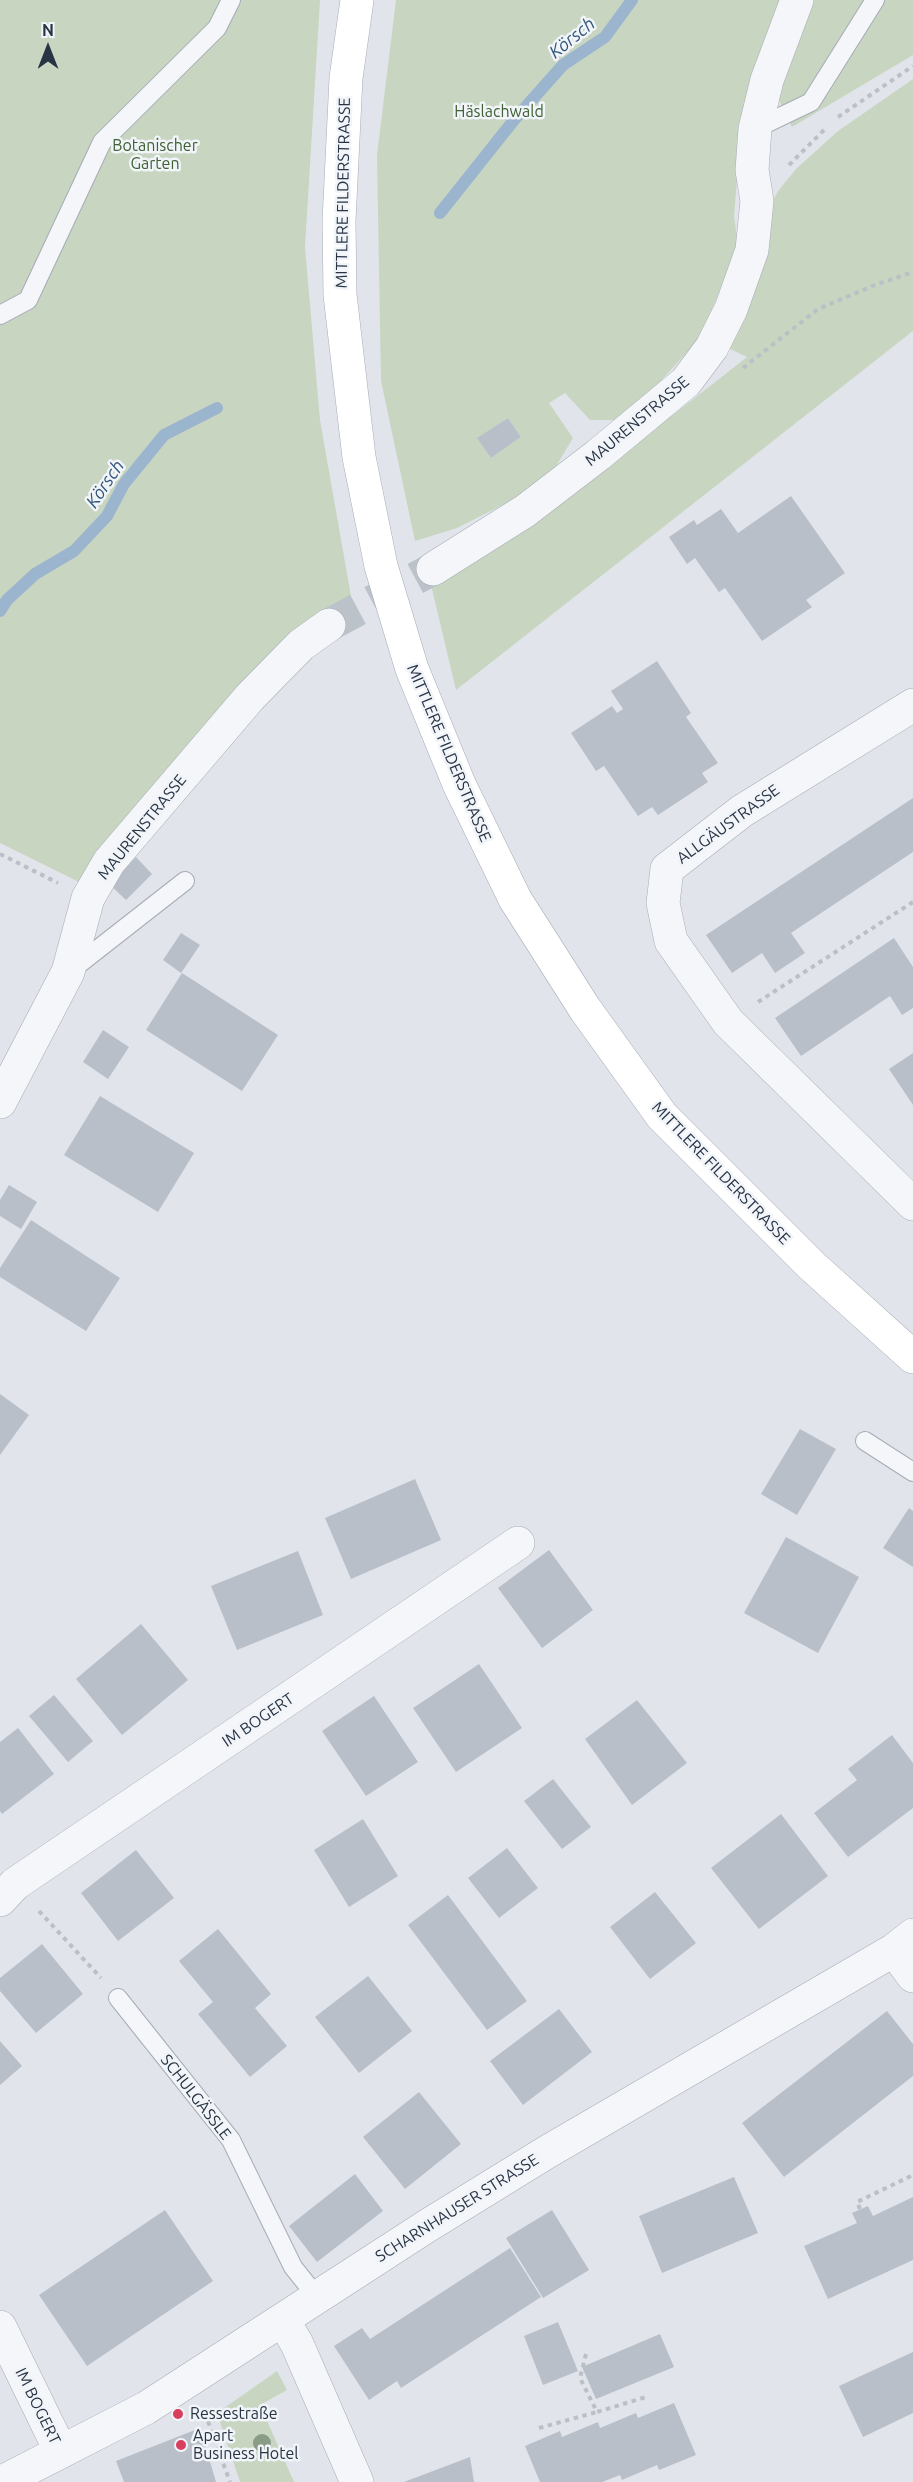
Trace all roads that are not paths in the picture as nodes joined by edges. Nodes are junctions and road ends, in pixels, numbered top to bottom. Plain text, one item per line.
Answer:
1 (231, 0) edge
2 (357, 0) edge
3 (797, 0) edge
4 (875, 0) edge
5 (754, 129) junction
6 (0, 315) edge
7 (433, 569) tunnel mouth
8 (329, 625) tunnel mouth
9 (913, 705) edge
10 (185, 881) dead end
11 (68, 972) junction
12 (0, 1102) edge
13 (913, 1204) edge
14 (913, 1357) edge
15 (865, 1441) dead end
16 (913, 1472) edge
17 (518, 1544) dead end
18 (8, 1892) edge
19 (907, 1954) edge
20 (118, 1998) road end
21 (317, 2297) junction
22 (283, 2320) junction
23 (0, 2327) edge
24 (61, 2452) junction
25 (2, 2482) edge
26 (357, 2482) edge

1 - 6 lane
2 - 14 main road, MITTLERE FILDERSTRASSE
3 - 5 street, MAURENSTRASSE
4 - 5 lane
5 - 7 street, MAURENSTRASSE
8 - 11 street, MAURENSTRASSE
9 - 13 street, ALLGÄUSTRASSE
10 - 11 lane
11 - 12 street, MAURENSTRASSE
15 - 16 lane
17 - 18 street, IM BOGERT
19 - 21 street, SCHARNHAUSER STRASSE
20 - 21 lane, SCHULGÄSSLE
21 - 22 street, SCHARNHAUSER STRASSE
22 - 24 street, SCHARNHAUSER STRASSE
22 - 26 street
23 - 24 street, IM BOGERT
24 - 25 street, SCHARNHAUSER STRASSE

